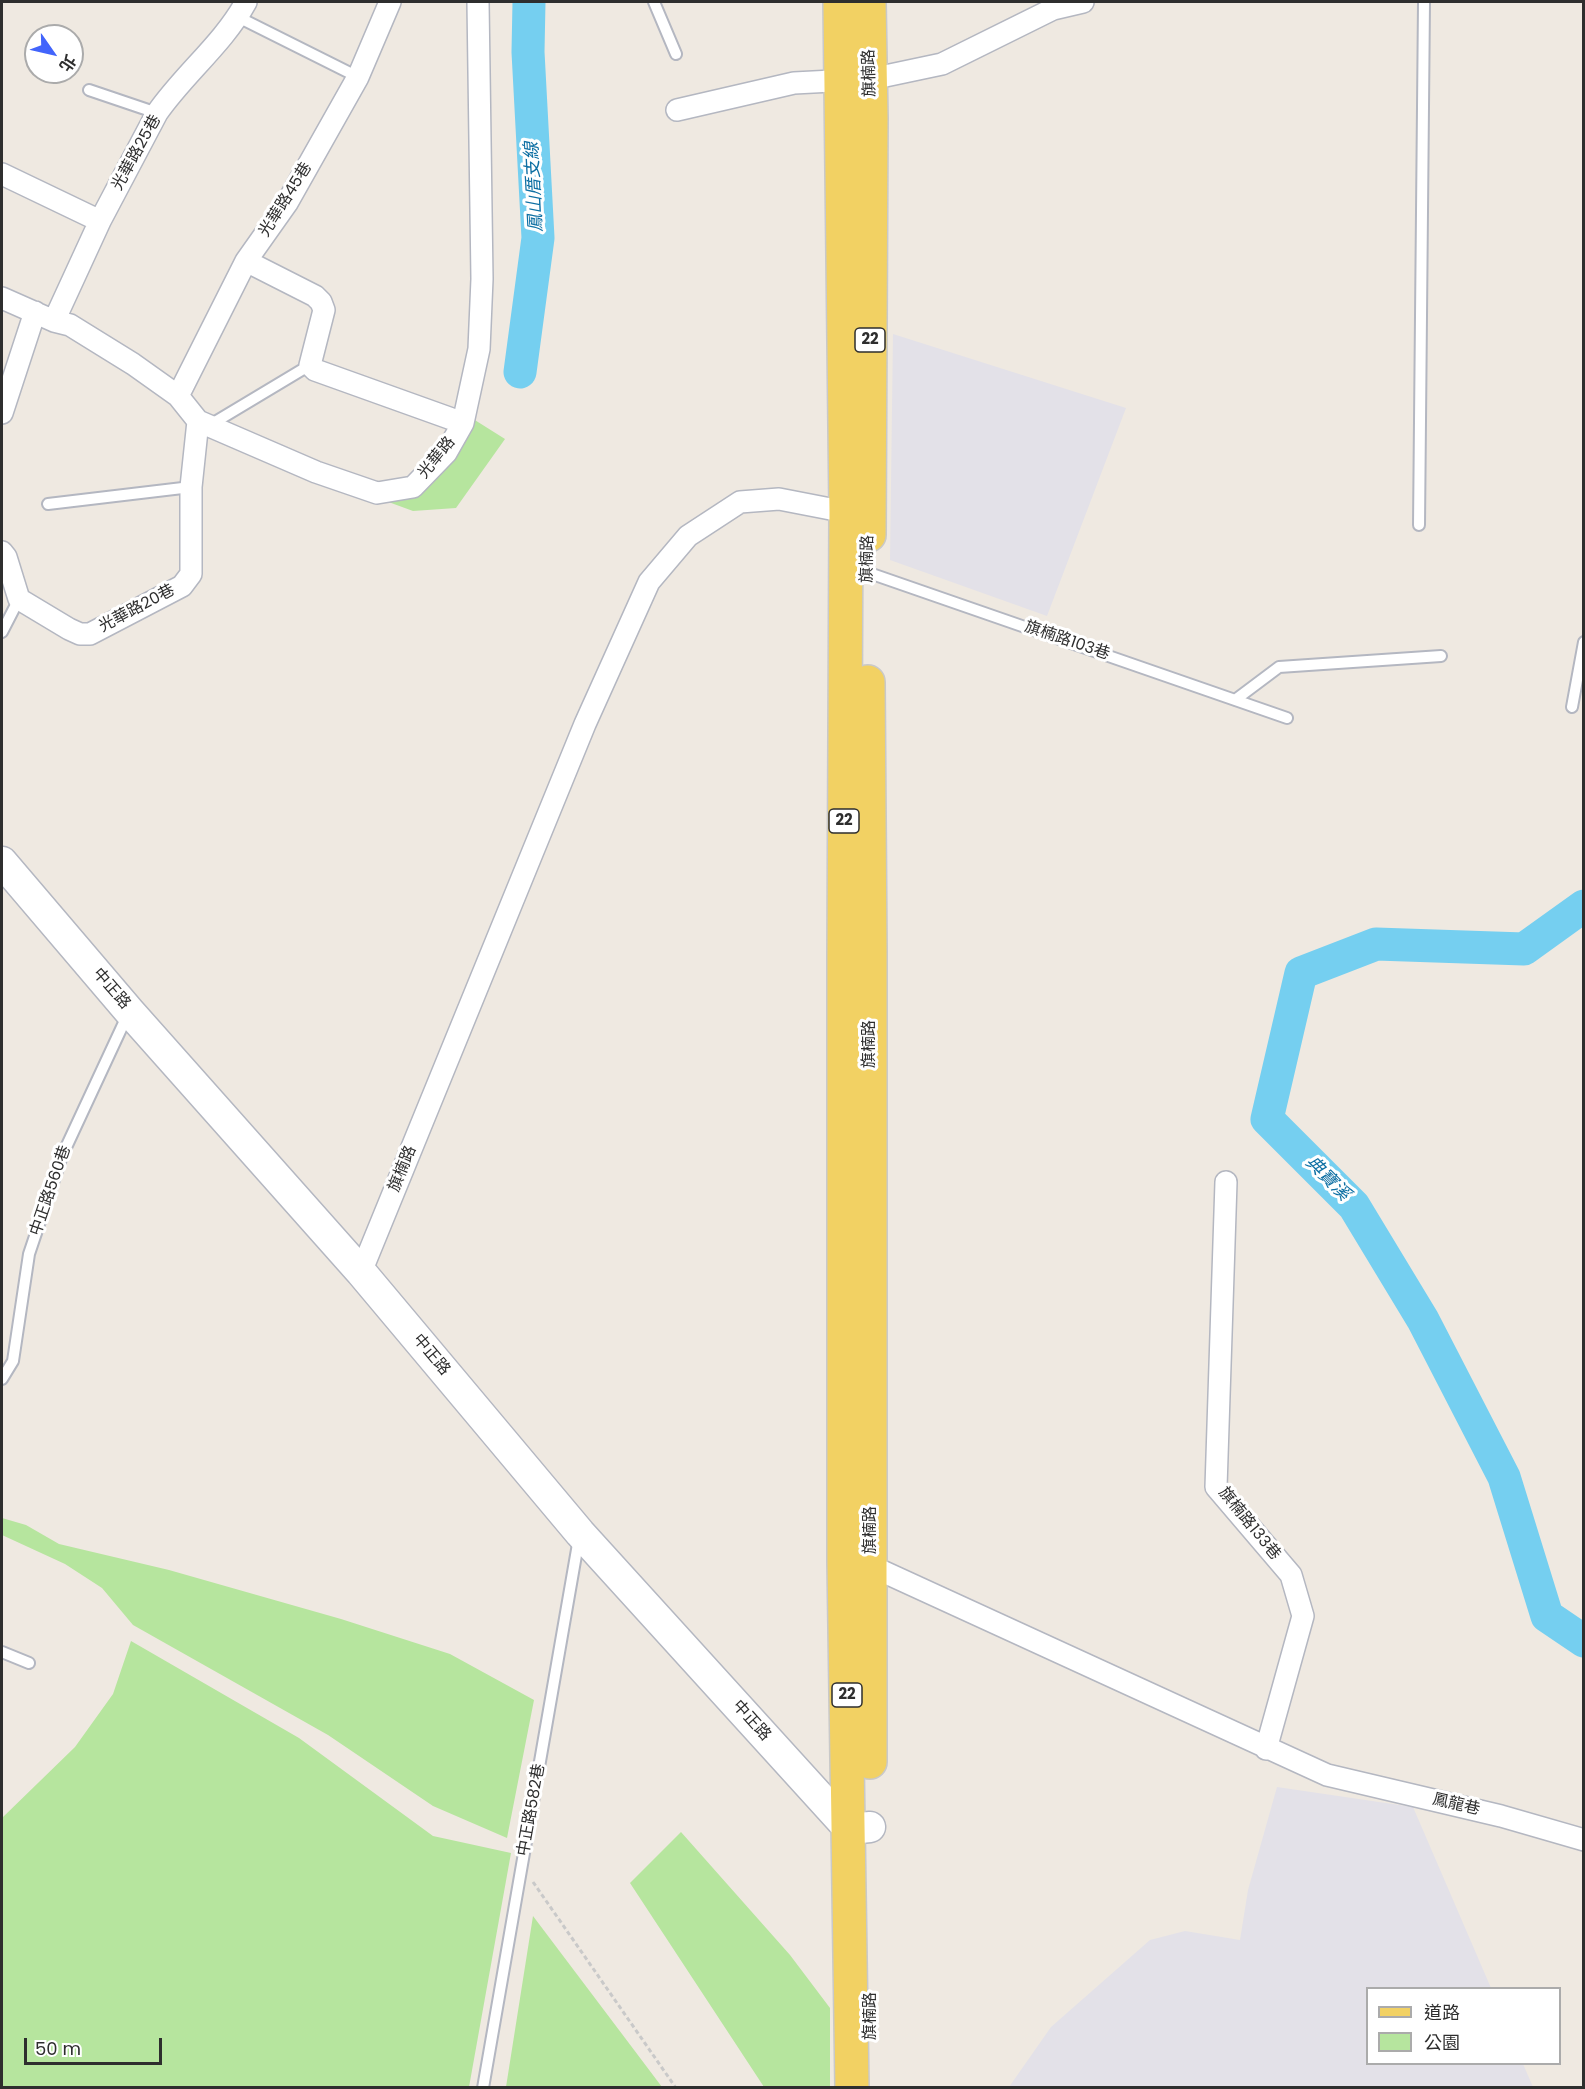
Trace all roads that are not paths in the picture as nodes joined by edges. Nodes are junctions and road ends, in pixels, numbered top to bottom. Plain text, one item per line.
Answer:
1 (390, 2) edge
2 (478, 2) edge
3 (654, 2) edge
4 (840, 2) edge
5 (869, 2) edge
6 (1083, 2) edge
7 (1424, 2) edge
8 (242, 9) edge
9 (676, 54) dead end
10 (358, 77) junction
11 (855, 79) junction
12 (89, 90) dead end
13 (677, 110) dead end
14 (157, 113) junction
15 (2, 174) edge
16 (100, 221) junction
17 (246, 261) junction
18 (2, 298) edge
19 (44, 316) junction
20 (310, 365) junction
21 (178, 396) junction
22 (2, 413) edge
23 (204, 423) junction
24 (463, 423) junction
25 (191, 487) junction
26 (48, 504) dead end
27 (846, 512) junction
28 (1419, 525) dead end
29 (2, 552) edge
30 (857, 569) junction
31 (19, 599) junction
32 (2, 632) edge
33 (1584, 642) edge
34 (1441, 656) dead end
35 (1236, 700) junction
36 (1572, 706) dead end
37 (1287, 718) dead end
38 (2, 862) edge
39 (129, 1011) junction
40 (1226, 1182) dead end
41 (361, 1272) junction
42 (2, 1379) edge
43 (580, 1533) junction
44 (857, 1564) junction
45 (2, 1652) edge
46 (28, 1663) dead end
47 (1266, 1749) junction
48 (860, 1828) junction
49 (1584, 1840) edge
50 (483, 2088) edge
51 (852, 2088) edge
52 (872, 2088) edge

1 - 10 street, 光華路45巷
2 - 24 street, 光華路
3 - 9 lane
4 - 11 main road, 旗楠路 / 22
5 - 11 main road, 旗楠路 / 22
6 - 11 street
7 - 28 lane
8 - 10 lane
8 - 14 street, 光華路25巷
10 - 17 street, 光華路45巷
11 - 13 street
11 - 27 main road, 旗楠路 / 22
11 - 30 main road, 旗楠路 / 22
12 - 14 lane
14 - 16 street, 光華路25巷
15 - 16 street
16 - 19 street, 光華路25巷
17 - 20 street
17 - 21 street, 光華路45巷
18 - 19 street, 光華路
19 - 21 street, 光華路
19 - 22 street
20 - 23 lane
20 - 24 street
21 - 23 street, 光華路
23 - 24 street, 光華路
23 - 25 street, 光華路20巷
25 - 26 lane
25 - 31 street, 光華路20巷
27 - 30 main road, 旗楠路 / 22
27 - 41 street, 旗楠路
29 - 31 street
30 - 35 lane, 旗楠路103巷
30 - 44 main road, 旗楠路 / 22
31 - 32 lane
33 - 36 lane
34 - 35 lane
35 - 37 lane, 旗楠路103巷
38 - 39 main road, 中正路
39 - 41 main road, 中正路
39 - 42 lane, 中正路560巷
40 - 47 street, 旗楠路133巷
41 - 43 main road, 中正路
43 - 48 main road, 中正路
43 - 50 lane, 中正路582巷
44 - 47 street
44 - 48 main road, 旗楠路 / 22
45 - 46 lane
47 - 49 street, 鳳龍巷
48 - 51 main road, 旗楠路 / 22
48 - 52 main road, 旗楠路 / 22

